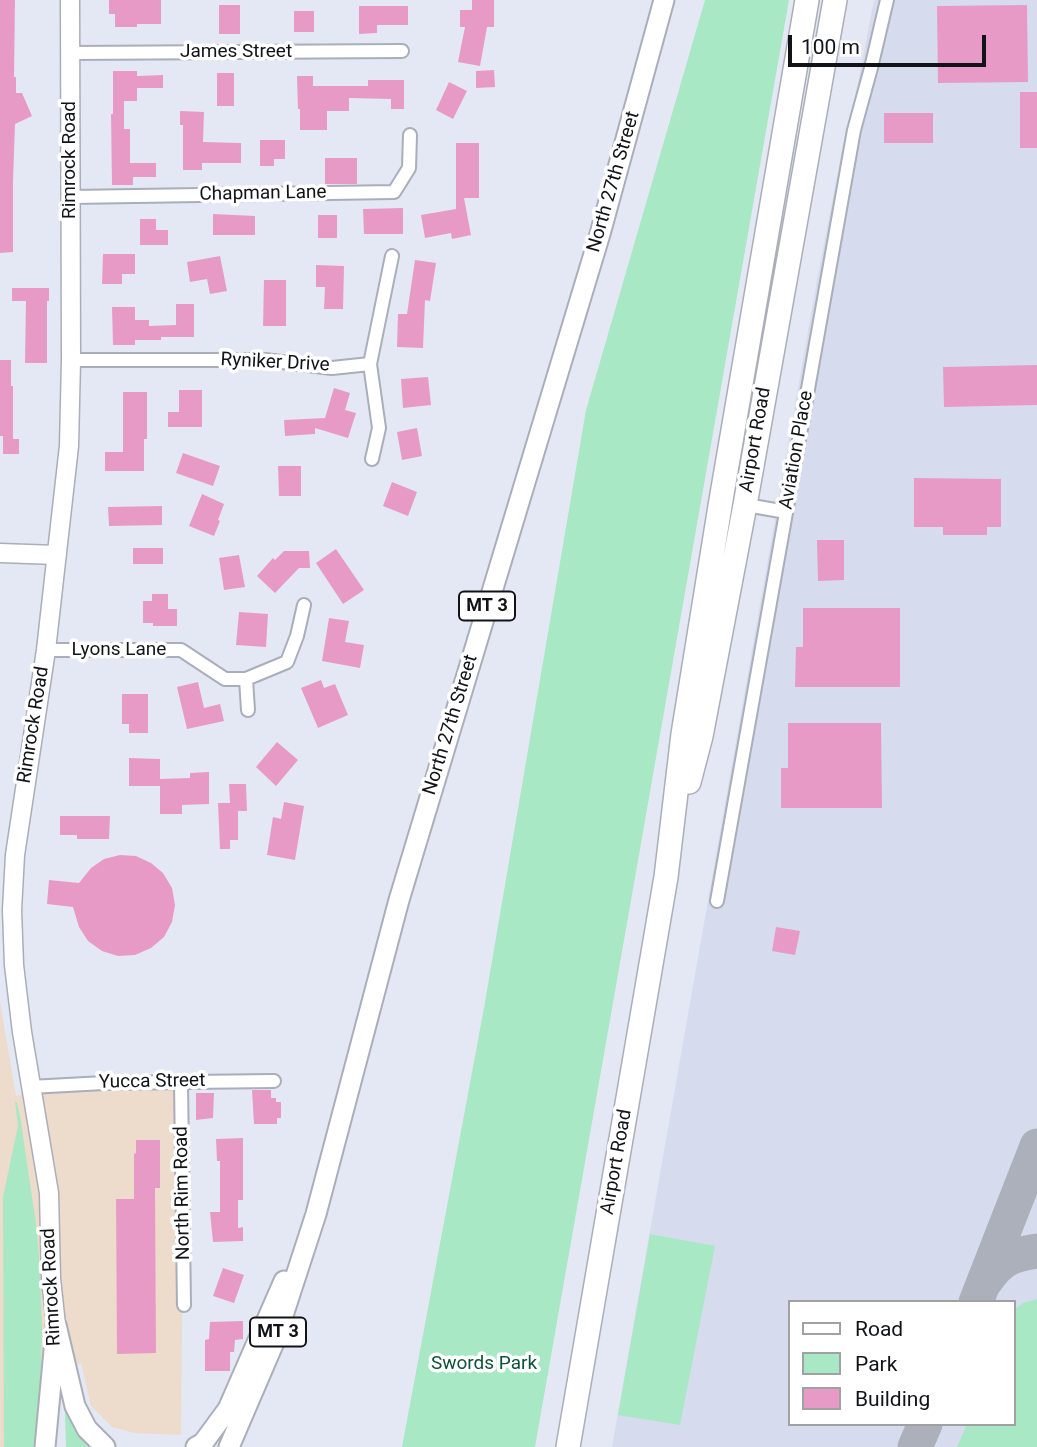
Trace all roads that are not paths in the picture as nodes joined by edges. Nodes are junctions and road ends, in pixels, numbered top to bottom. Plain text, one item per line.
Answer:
1 (70, 0) edge
2 (664, 0) edge
3 (807, 0) edge
4 (849, 0) edge
5 (887, 0) edge
6 (833, 10) edge
7 (402, 51) dead end
8 (70, 53) junction
9 (410, 135) dead end
10 (71, 197) junction
11 (391, 256) dead end
12 (71, 360) junction
13 (370, 363) junction
14 (372, 459) dead end
15 (721, 500) junction
16 (745, 505) junction
17 (786, 512) junction
18 (0, 553) edge
19 (57, 555) junction
20 (304, 605) dead end
21 (46, 650) junction
22 (246, 679) junction
23 (248, 710) dead end
24 (666, 877) junction
25 (717, 901) dead end
26 (7, 965) edge
27 (275, 1081) dead end
28 (181, 1082) junction
29 (30, 1087) junction
30 (316, 1214) junction
31 (184, 1305) dead end
32 (56, 1325) junction
33 (45, 1447) edge
34 (54, 1447) edge
35 (105, 1447) edge
36 (196, 1447) edge
37 (229, 1447) edge
38 (568, 1447) edge

1 - 8 main road, Rimrock Road
2 - 30 main road, North 27th Street / MT 3
3 - 15 highway, Airport Road
4 - 6 highway
5 - 17 street, Aviation Place
6 - 16 highway, Airport Road
7 - 8 street, James Street
8 - 10 main road, Rimrock Road
9 - 10 street, Chapman Lane
10 - 12 main road, Rimrock Road
11 - 13 street
12 - 13 street, Ryniker Drive
12 - 19 main road, Rimrock Road
13 - 14 street
15 - 16 street
15 - 24 highway, Airport Road
16 - 17 street
16 - 24 highway, Airport Road
17 - 25 street, Aviation Place
18 - 19 main road
19 - 21 main road, Rimrock Road
20 - 22 street
21 - 22 street, Lyons Lane
21 - 26 main road, Rimrock Road
22 - 23 street
24 - 38 highway, Airport Road
26 - 29 main road, Rimrock Road
27 - 28 street, Yucca Street
28 - 29 street, Yucca Street
28 - 31 street, North Rim Road
29 - 32 main road, Rimrock Road
30 - 36 main road
30 - 37 main road, North 27th Street / MT 3
32 - 33 main road
32 - 34 main road, Rimrock Road
32 - 35 main road

